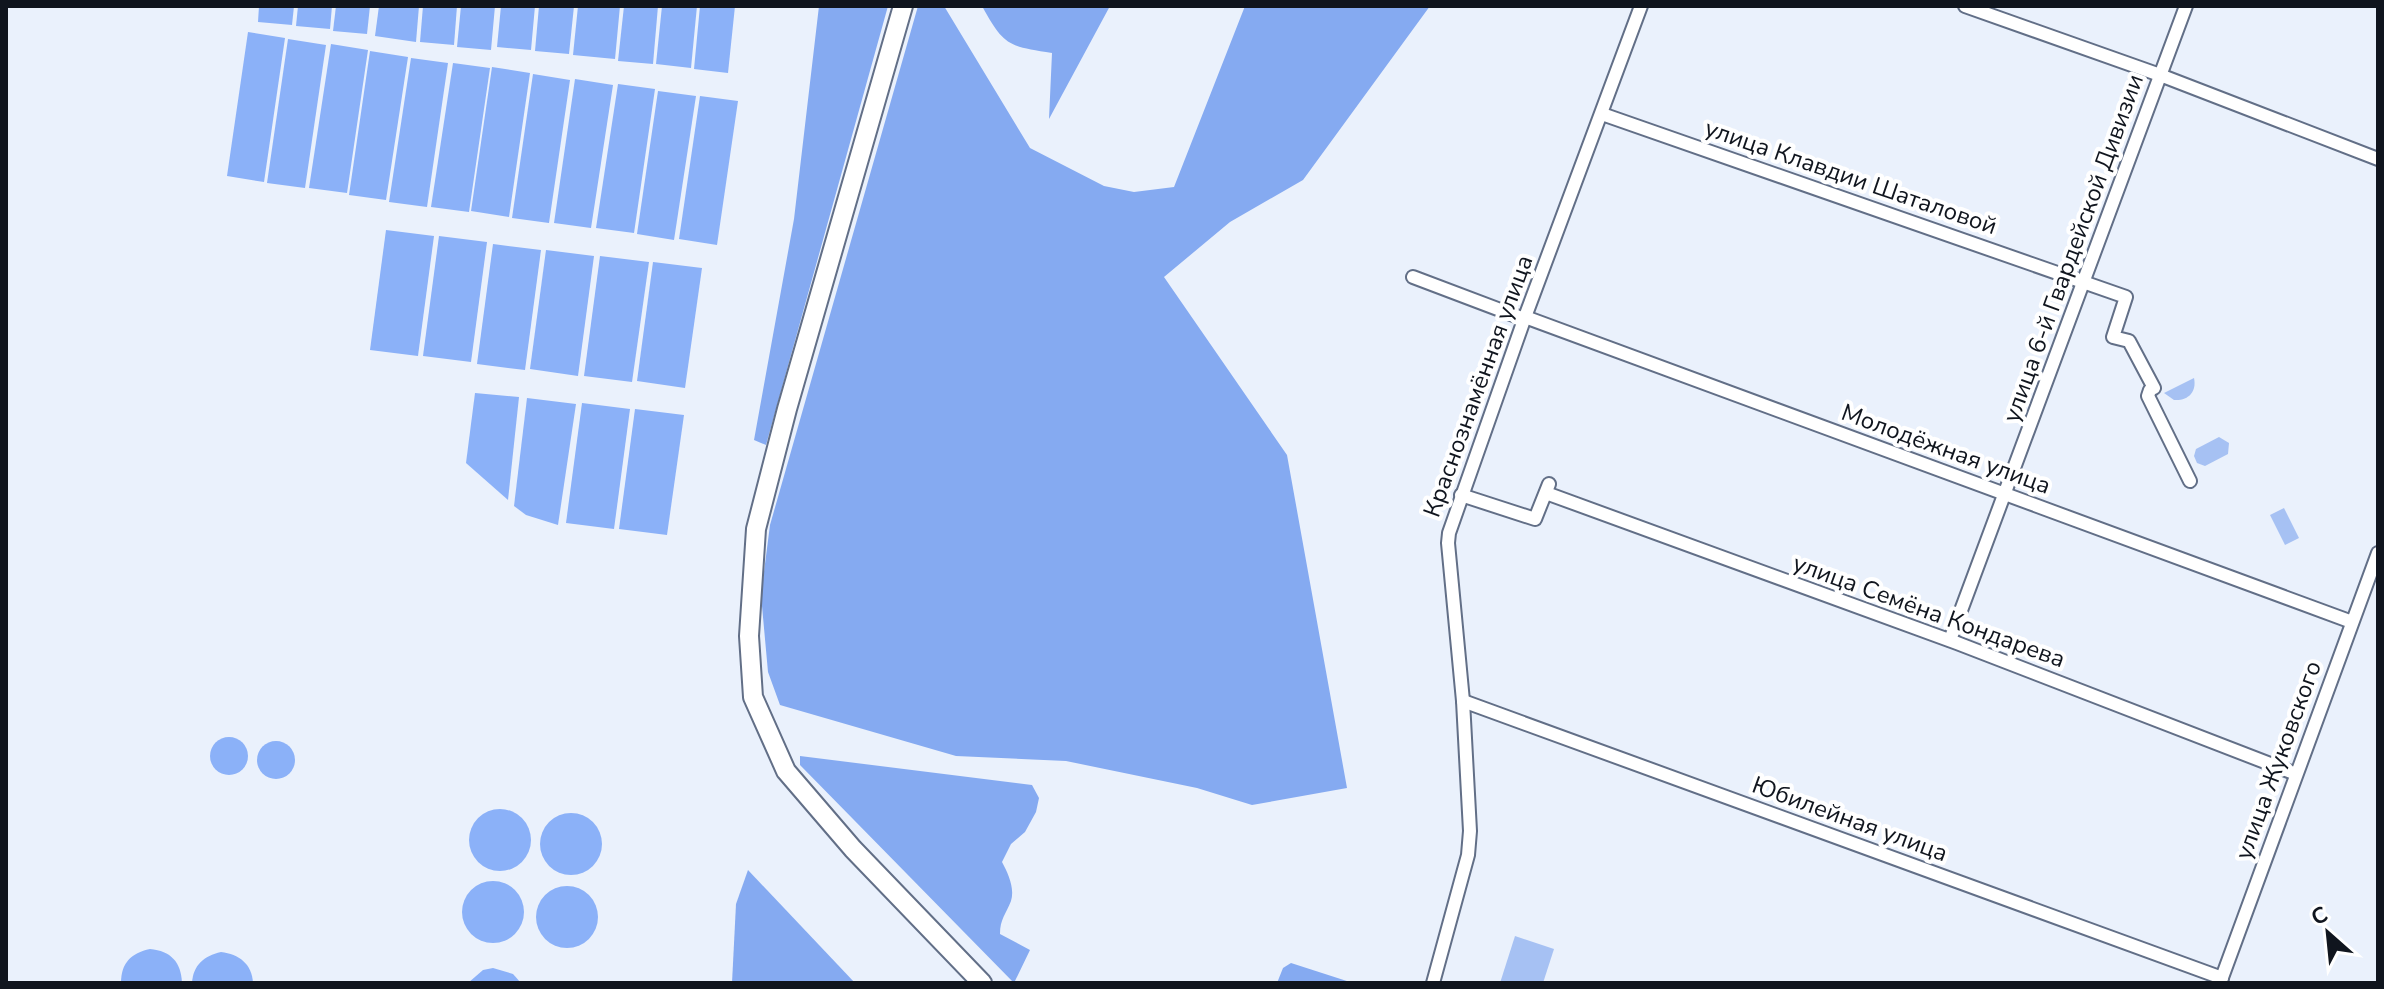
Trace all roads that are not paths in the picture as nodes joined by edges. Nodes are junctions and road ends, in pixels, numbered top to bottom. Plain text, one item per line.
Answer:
1 (903, 6) edge
2 (1641, 6) edge
3 (1965, 6) edge
4 (2186, 6) edge
5 (2160, 75) junction
6 (1602, 114) junction
7 (2378, 159) edge
8 (1413, 277) dead end
9 (2085, 282) junction
10 (1525, 318) junction
11 (2190, 481) dead end
12 (2006, 494) junction
13 (1461, 495) junction
14 (2378, 553) edge
15 (2352, 622) junction
16 (1950, 640) junction
17 (1463, 701) junction
18 (2296, 774) junction
19 (2221, 981) edge
20 (982, 983) edge
21 (1433, 983) edge

1 - 20 main road
2 - 6 street, Краснознамённая улица
3 - 5 street
4 - 5 street, улица 6-й Гвардейской Дивизии
5 - 7 street
5 - 9 street, улица 6-й Гвардейской Дивизии
6 - 9 street, улица Клавдии Шаталовой
6 - 10 street, Краснознамённая улица
8 - 10 street, Молодёжная улица
9 - 11 street, улица Клавдии Шаталовой
9 - 12 street, улица 6-й Гвардейской Дивизии
10 - 12 street, Молодёжная улица
10 - 13 street, Краснознамённая улица
12 - 15 street, Молодёжная улица
12 - 16 street, улица 6-й Гвардейской Дивизии
13 - 16 street, улица Семёна Кондарева
13 - 17 street, Краснознамённая улица
14 - 15 street, улица Жуковского
15 - 18 street, улица Жуковского
16 - 18 street, улица Семёна Кондарева
17 - 19 street, Юбилейная улица
17 - 21 street, Краснознамённая улица
18 - 19 street, улица Жуковского

